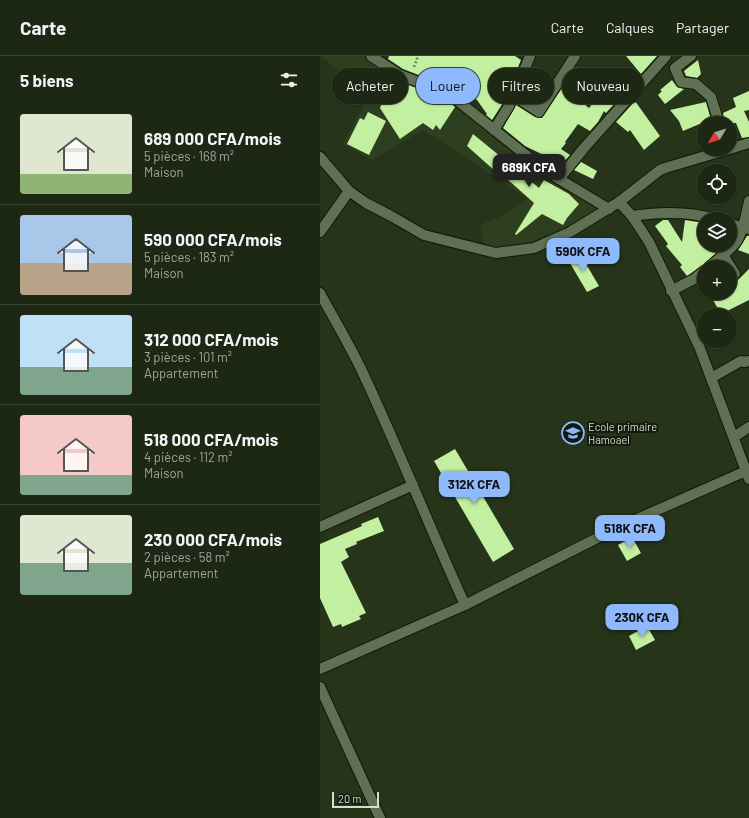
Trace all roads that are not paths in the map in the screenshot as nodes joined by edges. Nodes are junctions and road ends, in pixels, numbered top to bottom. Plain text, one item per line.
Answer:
1 (371, 56) edge
2 (530, 56) edge
3 (575, 56) edge
4 (666, 56) edge
5 (691, 56) edge
6 (525, 68) edge
7 (554, 89) edge
8 (510, 104) edge
9 (527, 104) edge
10 (544, 104) edge
11 (717, 116) edge
12 (494, 130) junction
13 (749, 143) edge
14 (737, 146) edge
15 (320, 156) edge
16 (703, 156) edge
17 (559, 179) junction
18 (349, 191) junction
19 (749, 201) edge
20 (619, 202) junction
21 (609, 208) junction
22 (697, 215) edge
23 (632, 216) junction
24 (746, 228) edge
25 (320, 232) edge
26 (722, 255) junction
27 (716, 260) edge
28 (725, 260) edge
29 (697, 277) edge
30 (671, 291) junction
31 (320, 293) edge
32 (749, 361) edge
33 (711, 378) junction
34 (749, 427) edge
35 (734, 437) junction
36 (748, 474) edge
37 (414, 485) junction
38 (320, 527) edge
39 (465, 605) junction
40 (320, 669) edge
41 (320, 687) edge
42 (380, 818) edge

1 - 12 street
2 - 6 street
3 - 7 street
4 - 17 street
5 - 11 street
8 - 12 street
9 - 10 street
12 - 17 street
13 - 14 street
15 - 18 street
16 - 20 street
17 - 21 street
18 - 21 street
18 - 25 street
19 - 24 street
20 - 21 street
20 - 23 street
22 - 23 street
23 - 30 street
24 - 26 street
26 - 27 street
26 - 28 street
29 - 30 street
30 - 33 street
31 - 37 street
32 - 33 street
33 - 35 street
34 - 35 street
35 - 36 street
36 - 39 street
37 - 38 street
37 - 39 street
39 - 40 street
41 - 42 street

